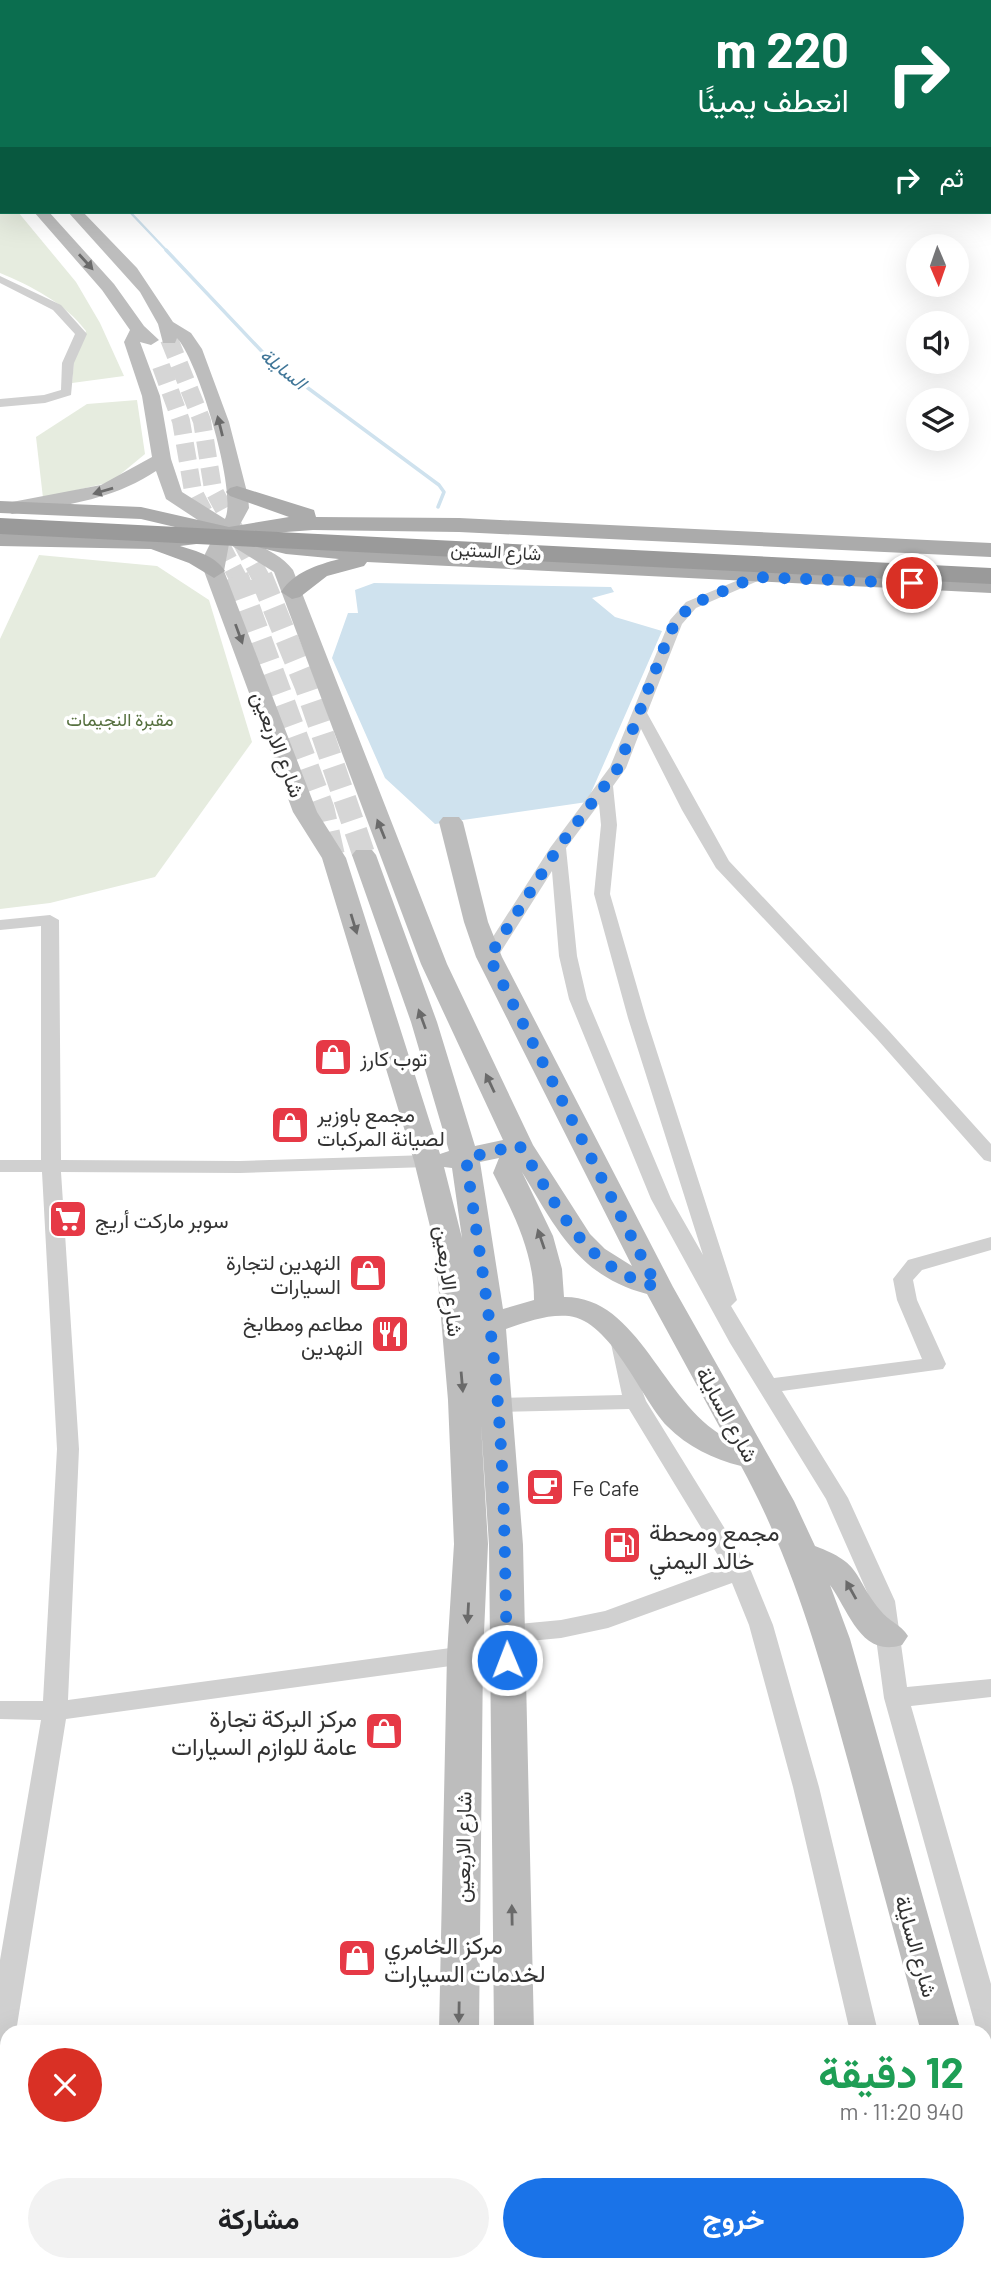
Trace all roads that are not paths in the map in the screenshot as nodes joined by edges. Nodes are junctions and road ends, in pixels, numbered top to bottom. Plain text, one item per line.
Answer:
1 (43, 214) edge
2 (77, 214) edge
3 (0, 279) edge
4 (0, 403) edge
5 (162, 459) junction
6 (237, 492) junction
7 (179, 502) junction
8 (76, 511) junction
9 (2, 514) edge
10 (387, 526) junction
11 (228, 534) junction
12 (0, 539) edge
13 (72, 541) junction
14 (146, 543) junction
15 (378, 556) junction
16 (275, 562) junction
17 (988, 569) edge
18 (214, 571) junction
19 (755, 577) junction
20 (292, 592) junction
21 (641, 715) junction
22 (605, 785) junction
23 (451, 822) dead end
24 (558, 848) junction
25 (0, 925) edge
26 (426, 946) junction
27 (489, 957) junction
28 (519, 1145) junction
29 (991, 1156) edge
30 (466, 1158) junction
31 (428, 1161) junction
32 (0, 1166) edge
33 (51, 1166) junction
34 (991, 1243) edge
35 (657, 1287) junction
36 (549, 1306) junction
37 (491, 1324) junction
38 (621, 1338) junction
39 (741, 1343) junction
40 (767, 1386) junction
41 (635, 1402) junction
42 (498, 1405) junction
43 (752, 1458) junction
44 (488, 1545) junction
45 (802, 1555) junction
46 (739, 1571) junction
47 (506, 1634) junction
48 (890, 1636) junction
49 (465, 1655) junction
50 (991, 1688) edge
51 (896, 1698) junction
52 (0, 1710) edge
53 (55, 1711) junction
54 (2, 2025) edge
55 (459, 2025) edge
56 (514, 2025) edge
57 (862, 2025) edge
58 (939, 2025) edge
59 (989, 2025) edge

1 -> 5 main road
6 -> 2 main road
3 - 4 street
5 - 7 main road
5 -> 9 main road
6 - 7 main road
6 - 10 main road
6 - 11 main road
7 - 11 main road
8 - 9 main road
8 - 11 main road
8 - 13 main road
9 - 17 highway, شارع الستين
10 - 11 main road
10 - 15 main road
10 - 17 highway
11 - 14 main road
11 - 15 main road, شارع الستين
11 - 16 main road
11 - 18 main road
12 - 13 main road
13 - 14 main road
14 - 18 main road
15 - 17 highway
15 - 19 main road, شارع الستين
15 - 20 main road
16 - 18 main road
16 - 20 main road
17 - 19 main road, شارع الستين
18 -> 31 main road, شارع الاربعين
19 - 21 street
26 -> 20 main road
21 - 22 street
21 - 29 street
22 - 24 street
22 - 39 street
23 - 27 main road, شارع السايلة
24 - 27 street
24 - 39 street
25 - 33 street
28 -> 26 main road
30 -> 26 main road, شارع الاربعين
27 - 35 main road, شارع السايلة
28 - 30 main road
28 - 35 main road
36 -> 28 main road
30 - 31 main road
30 - 37 main road, شارع الاربعين
31 - 33 street
31 -> 44 main road, شارع الاربعين
32 - 33 street
33 - 53 street
34 - 40 street
35 - 43 main road, شارع السايلة
36 - 37 main road
36 - 38 main road
37 - 42 main road, شارع الاربعين
38 - 41 street
38 - 43 main road
39 - 40 street
40 - 48 street
41 - 42 street
41 - 46 street
42 - 44 main road, شارع الاربعين
43 - 45 main road, شارع السايلة
44 - 47 main road, شارع الاربعين
44 -> 49 main road, شارع الاربعين
48 -> 45 main road
45 - 58 main road, شارع السايلة
46 - 47 street
46 - 57 street
56 -> 47 main road, شارع الاربعين
48 - 51 street
49 - 53 street
49 -> 55 main road, شارع الاربعين
50 - 51 street
51 - 59 street
52 - 53 street
53 - 54 street

